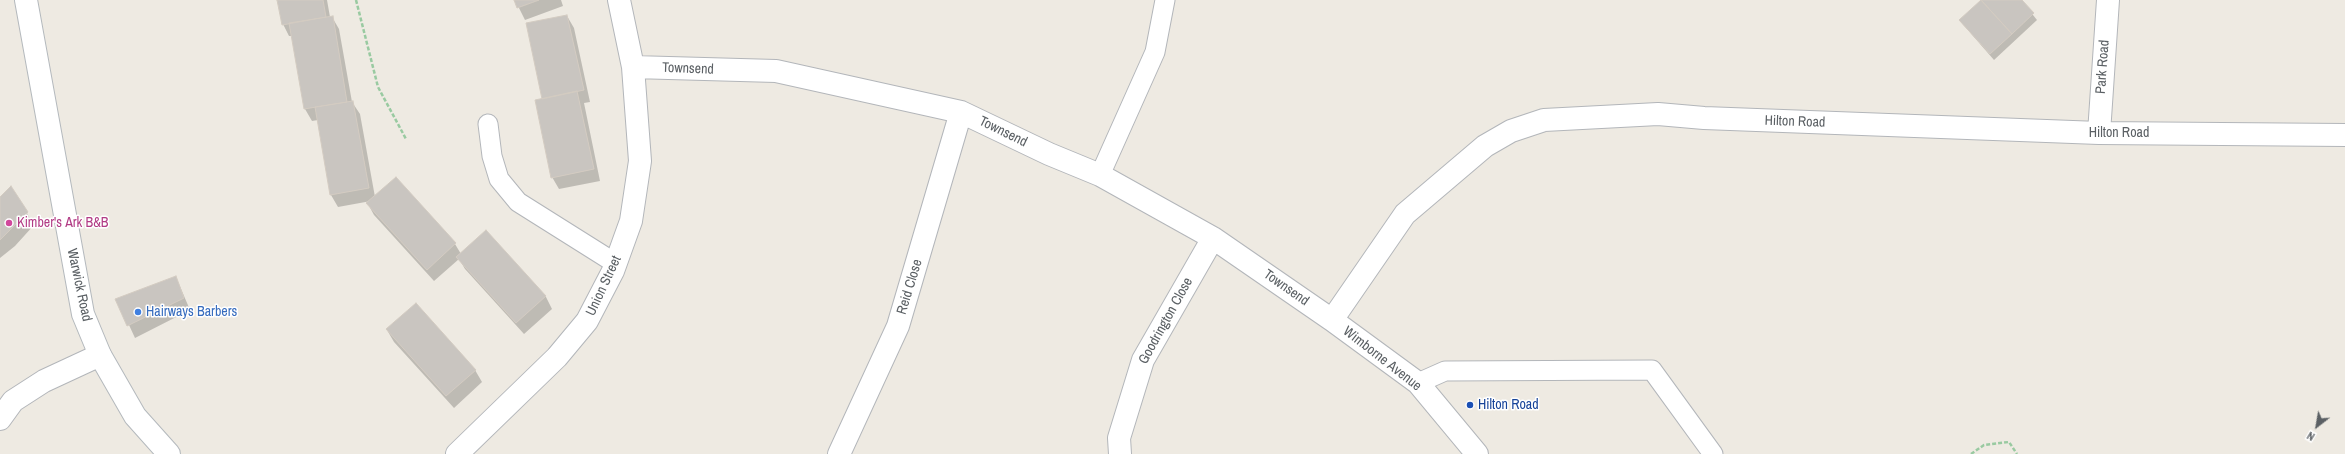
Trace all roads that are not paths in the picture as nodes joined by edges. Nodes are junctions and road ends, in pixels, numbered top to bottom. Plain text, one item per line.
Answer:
1 (26, 0) edge
2 (620, 0) edge
3 (1165, 0) edge
4 (2108, 0) edge
5 (633, 67) junction
6 (961, 112) junction
7 (488, 124) dead end
8 (2098, 133) junction
9 (2345, 134) edge
10 (1100, 175) junction
11 (1213, 238) junction
12 (615, 264) junction
13 (1332, 320) junction
14 (100, 355) junction
15 (1418, 383) junction
16 (0, 419) edge
17 (169, 454) edge
18 (457, 454) edge
19 (839, 454) edge
20 (1120, 454) edge
21 (1477, 454) edge
22 (1712, 454) edge

1 - 14 street, Warwick Road
2 - 5 street, Union Street
3 - 10 lane
4 - 8 street, Park Road
5 - 6 street, Townsend
5 - 12 street, Union Street
6 - 10 street, Townsend
6 - 19 street, Reid Close
7 - 12 lane
8 - 9 street, Hilton Road
8 - 13 street, Hilton Road
10 - 11 street, Townsend
11 - 13 street, Townsend
11 - 20 street, Goodrington Close
12 - 18 street, Union Street
13 - 15 street, Wimborne Avenue
14 - 16 street
14 - 17 street, Warwick Road
15 - 21 street, Wimborne Avenue
15 - 22 lane

